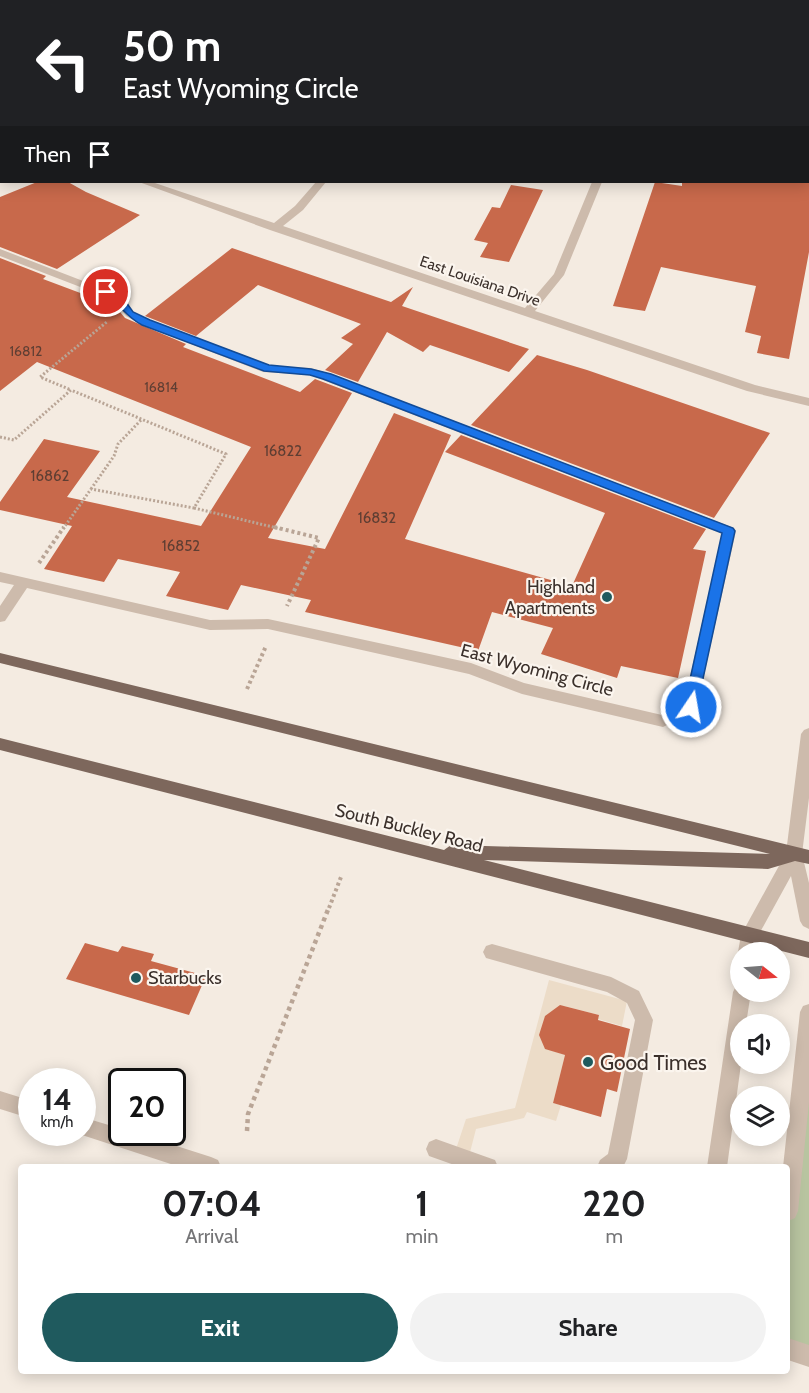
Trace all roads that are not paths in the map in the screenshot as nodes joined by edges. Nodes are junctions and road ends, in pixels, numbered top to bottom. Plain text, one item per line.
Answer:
1 (147, 183) edge
2 (320, 183) edge
3 (597, 183) edge
4 (274, 228) junction
5 (0, 252) edge
6 (527, 313) junction
7 (809, 402) edge
8 (0, 577) edge
9 (24, 582) junction
10 (0, 617) edge
11 (0, 658) edge
12 (809, 734) edge
13 (0, 744) edge
14 (419, 850) junction
15 (801, 856) edge
16 (809, 921) edge
17 (750, 935) junction
18 (749, 942) edge
19 (809, 950) edge
20 (492, 952) dead end
21 (741, 1002) edge
22 (809, 1012) edge
23 (0, 1100) edge
24 (18, 1106) edge
25 (96, 1130) edge
26 (436, 1149) dead end
27 (202, 1164) edge
28 (479, 1164) edge
29 (611, 1164) edge
30 (717, 1164) edge
31 (790, 1192) edge
32 (790, 1350) edge
33 (809, 1356) edge

1 - 4 street, East Louisiana Drive
2 - 4 street
3 - 6 street
4 - 6 street, East Louisiana Drive
5 - 9 street, East Wyoming Circle
6 - 7 street, East Louisiana Drive
8 - 9 street, East Wyoming Circle
9 - 10 street
11 - 15 main road
12 - 15 street
13 - 14 main road, South Buckley Road
14 - 15 main road
14 - 17 main road, South Buckley Road
15 - 16 street
15 - 17 street
17 - 18 street
17 - 19 main road, South Buckley Road
20 - 29 street
21 - 30 street
22 - 31 street
23 - 24 street
25 - 27 street
26 - 28 street
32 - 33 street

